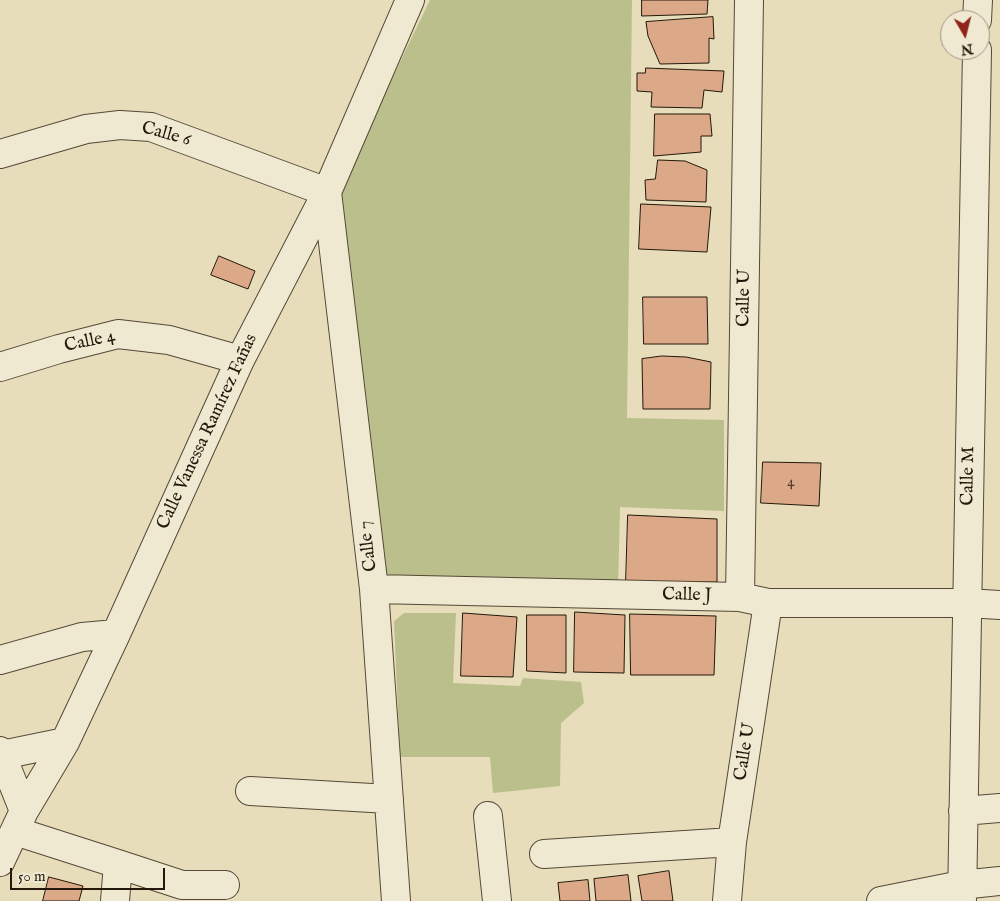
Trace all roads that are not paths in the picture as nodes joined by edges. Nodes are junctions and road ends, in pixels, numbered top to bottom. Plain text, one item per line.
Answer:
1 (410, 0) edge
2 (749, 0) edge
3 (977, 60) edge
4 (0, 154) edge
5 (327, 192) junction
6 (240, 360) junction
7 (0, 367) edge
8 (374, 589) junction
9 (740, 597) junction
10 (768, 603) junction
11 (967, 603) junction
12 (1000, 604) edge
13 (116, 634) junction
14 (0, 660) edge
15 (65, 742) junction
16 (1, 753) edge
17 (250, 791) dead end
18 (389, 799) junction
19 (1000, 808) edge
20 (963, 811) junction
21 (488, 816) dead end
22 (20, 821) junction
23 (732, 842) junction
24 (544, 854) dead end
25 (0, 862) edge
26 (118, 864) junction
27 (1000, 881) edge
28 (225, 885) dead end
29 (962, 893) edge
30 (115, 901) edge
31 (396, 901) edge
32 (497, 901) edge
33 (727, 901) edge
34 (881, 901) edge

1 - 5 street, Calle Vanessa Ramírez Fañas
2 - 9 street, Calle U
3 - 11 street, Calle M
4 - 5 street, Calle 6
5 - 6 street, Calle Vanessa Ramírez Fañas
5 - 8 street, Calle 7
6 - 7 street, Calle 4
6 - 13 street, Calle Vanessa Ramírez Fañas
8 - 9 street, Calle J
8 - 18 street, Calle 7
9 - 10 street, Calle J
10 - 11 street, Calle J
10 - 23 street, Calle U
11 - 12 street, Calle J
11 - 20 street, Calle M
13 - 14 street
13 - 15 street, Calle Vanessa Ramírez Fañas
15 - 16 street
15 - 22 street, Calle Vanessa Ramírez Fañas
16 - 22 street
17 - 18 street
18 - 31 street, Calle 7
19 - 20 street
20 - 29 street, Calle M
21 - 32 street
22 - 25 street, Calle Vanessa Ramírez Fañas
22 - 26 street
23 - 24 street
23 - 33 street, Calle U
26 - 28 street
26 - 30 street
27 - 29 street
29 - 34 street

